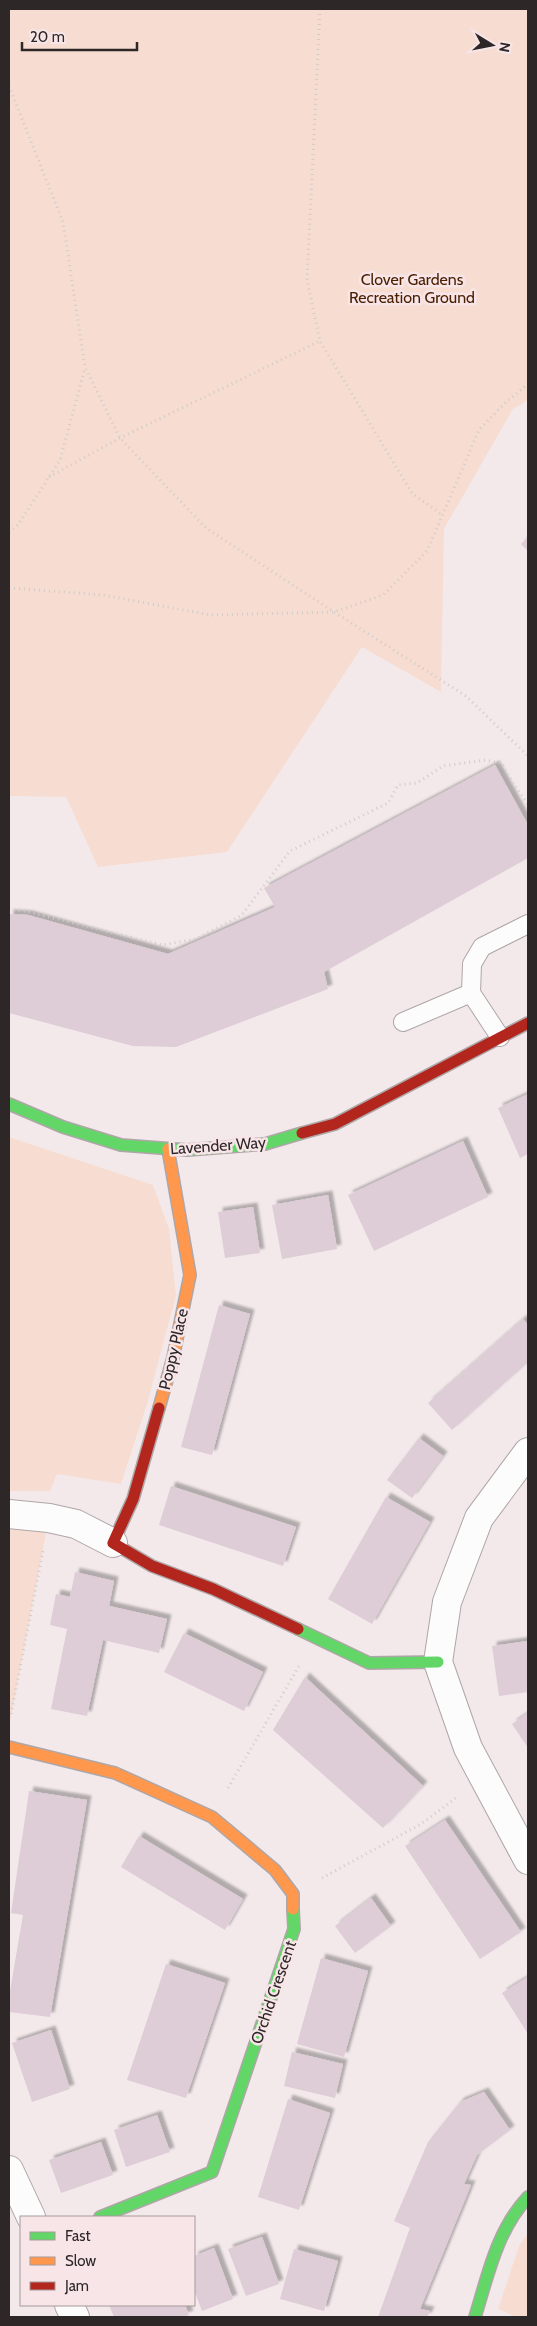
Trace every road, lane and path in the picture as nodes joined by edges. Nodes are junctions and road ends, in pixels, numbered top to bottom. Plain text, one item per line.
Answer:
1 (320, 9) edge
2 (9, 86) edge
3 (320, 341) junction
4 (85, 367) junction
5 (528, 384) edge
6 (120, 438) junction
7 (50, 477) junction
8 (442, 515) junction
9 (9, 532) edge
10 (9, 588) edge
11 (334, 612) junction
12 (528, 756) edge
13 (528, 804) edge
14 (9, 909) edge
15 (528, 924) edge
16 (471, 993) junction
17 (403, 1022) dead end
18 (528, 1023) edge
19 (500, 1038) junction
20 (9, 1104) edge
21 (168, 1149) junction
22 (528, 1452) edge
23 (9, 1514) edge
24 (49, 1518) junction
25 (113, 1544) junction
26 (315, 1638) junction
27 (438, 1662) junction
28 (11, 1717) dead end
29 (9, 1747) edge
30 (240, 1765) dead end
31 (484, 1779) junction
32 (519, 1824) edge
33 (528, 1860) edge
34 (293, 1894) junction
35 (9, 2170) edge
36 (528, 2197) edge
37 (31, 2216) edge
38 (102, 2216) edge
39 (475, 2317) edge

1 - 3 path
2 - 4 path
3 - 6 path
3 - 8 path
4 - 6 path
4 - 7 path
5 - 8 path
6 - 7 path
6 - 11 path
7 - 9 path
8 - 11 path
10 - 11 path
11 - 12 path
13 - 14 path
15 - 16 lane
16 - 17 lane
16 - 19 lane
18 - 19 street, Lavender Way
19 - 21 street, Lavender Way
20 - 21 street, Lavender Way
21 - 25 street, Poppy Place
22 - 27 street
23 - 24 street
24 - 25 street
24 - 28 path
25 - 26 street
26 - 27 street
26 - 30 path
27 - 31 street
29 - 34 street
31 - 32 street
31 - 34 path
32 - 33 street
34 - 38 street, Orchid Crescent
35 - 37 street
36 - 39 street

